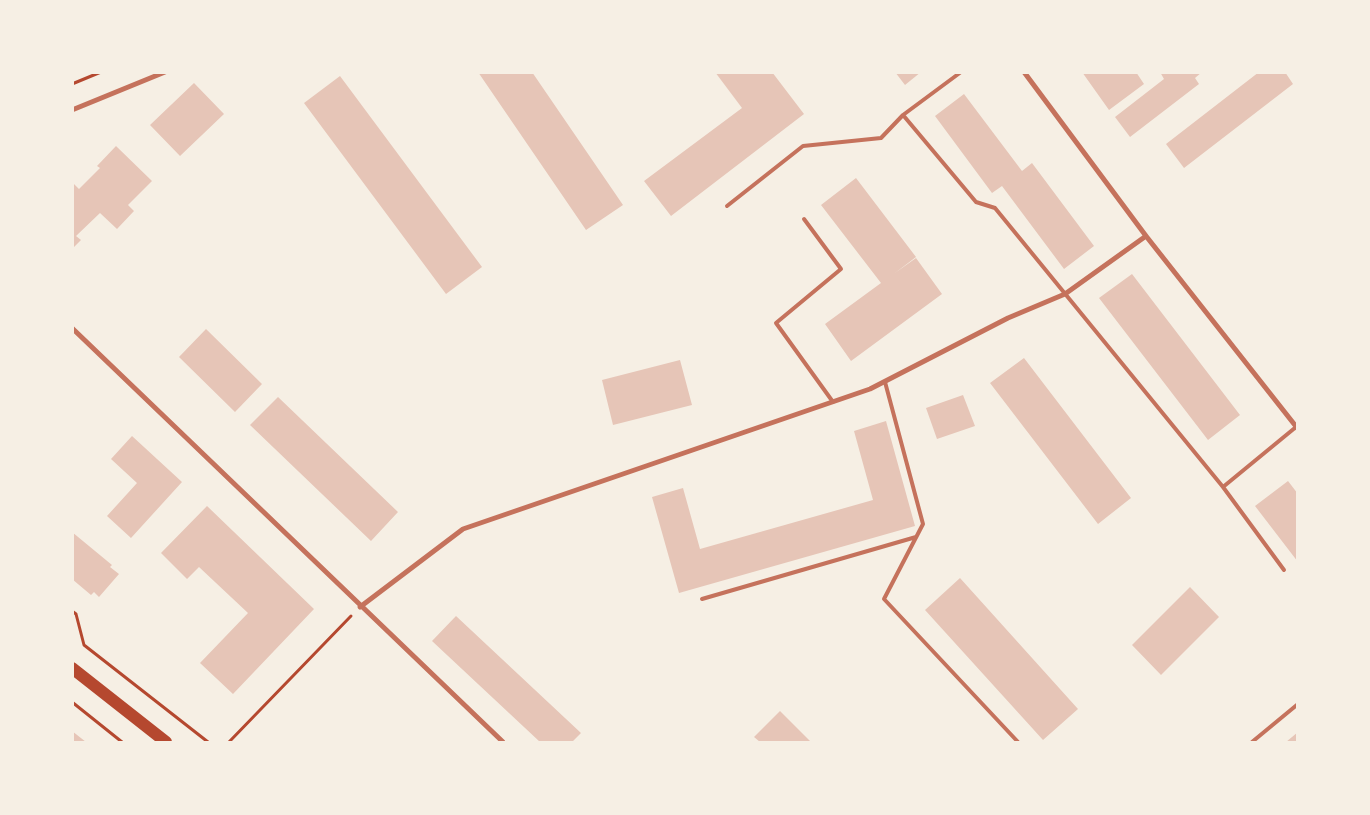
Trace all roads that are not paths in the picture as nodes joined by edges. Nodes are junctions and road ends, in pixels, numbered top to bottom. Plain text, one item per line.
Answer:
1 (165, 72) edge
2 (961, 72) edge
3 (1024, 72) edge
4 (72, 110) edge
5 (903, 115) junction
6 (727, 206) dead end
7 (804, 219) dead end
8 (1146, 236) junction
9 (1065, 294) junction
10 (72, 328) edge
11 (885, 382) junction
12 (833, 402) junction
13 (1297, 428) edge
14 (1223, 487) junction
15 (916, 537) junction
16 (1284, 570) dead end
17 (702, 598) dead end
18 (360, 607) junction
19 (72, 668) edge
20 (1298, 704) edge
21 (166, 742) edge
22 (503, 742) edge
23 (1018, 742) edge
24 (1252, 742) edge

1 - 4 street
2 - 5 lane
3 - 8 street
5 - 6 lane
5 - 9 lane
7 - 12 lane
8 - 9 street
8 - 13 street
9 - 11 street
9 - 14 lane
10 - 18 street
11 - 12 street
11 - 15 lane
12 - 18 street
13 - 14 lane
14 - 16 lane
15 - 17 lane
15 - 23 lane
18 - 22 street
19 - 21 main road
20 - 24 lane

